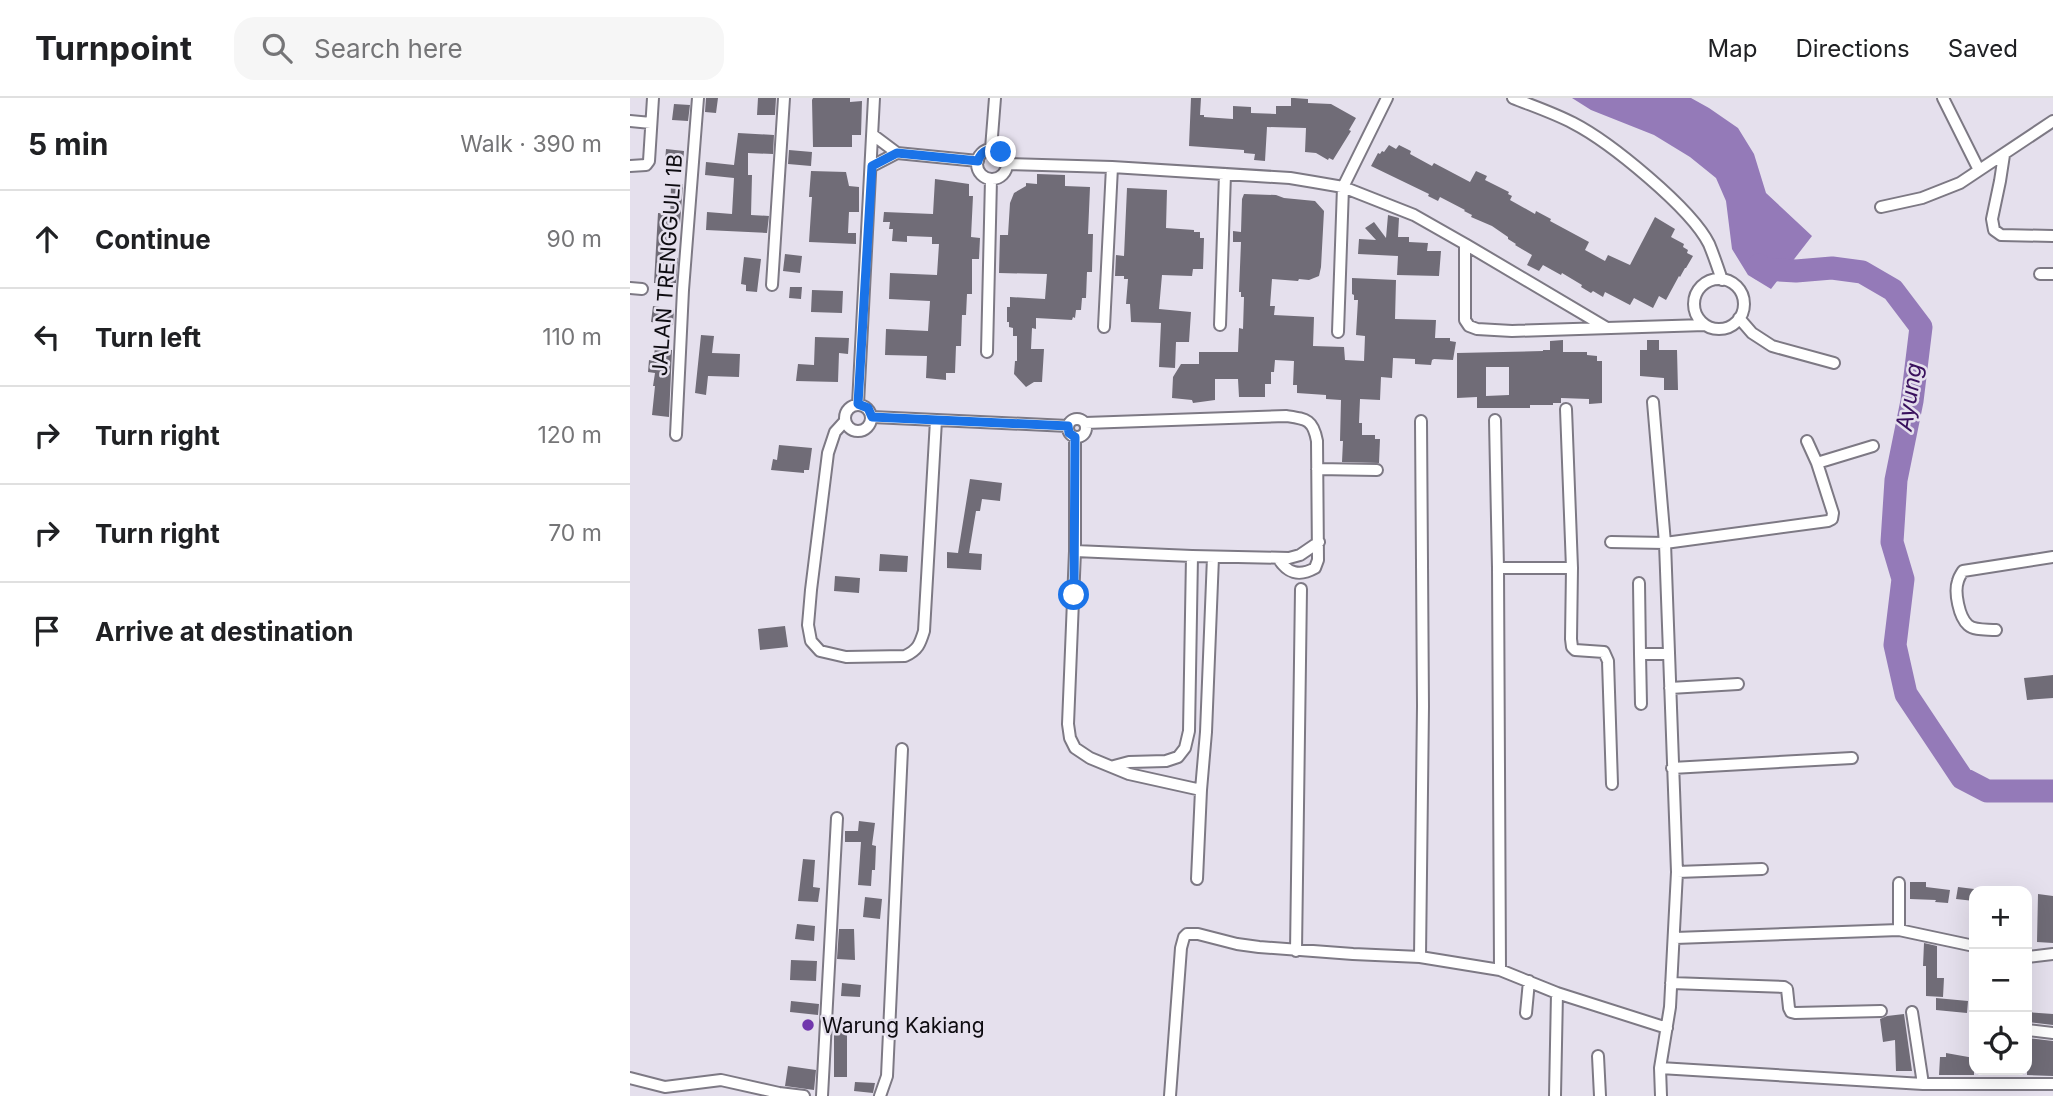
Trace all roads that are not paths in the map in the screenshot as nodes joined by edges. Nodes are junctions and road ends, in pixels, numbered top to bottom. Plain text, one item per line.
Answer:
1 (653, 98) edge
2 (698, 98) edge
3 (784, 98) edge
4 (874, 98) edge
5 (995, 98) edge
6 (1387, 98) edge
7 (1513, 98) edge
8 (1943, 98) edge
9 (630, 121) edge
10 (2053, 121) edge
11 (651, 122) junction
12 (873, 135) junction
13 (991, 149) junction
14 (897, 153) junction
15 (2004, 155) junction
16 (978, 161) junction
17 (1007, 164) junction
18 (630, 166) edge
19 (872, 166) junction
20 (1112, 167) junction
21 (1979, 170) junction
22 (1225, 174) junction
23 (991, 179) junction
24 (1343, 187) junction
25 (1881, 207) dead end
26 (2053, 236) edge
27 (1465, 244) junction
28 (2040, 274) dead end
29 (2053, 274) edge
30 (1722, 280) junction
31 (772, 285) dead end
32 (630, 288) edge
33 (642, 289) dead end
34 (1739, 318) junction
35 (1220, 325) dead end
36 (1705, 325) junction
37 (1104, 327) dead end
38 (1607, 329) junction
39 (1338, 332) dead end
40 (987, 352) dead end
41 (1834, 363) dead end
42 (1653, 402) dead end
43 (858, 404) junction
44 (1566, 409) dead end
45 (872, 417) junction
46 (936, 420) junction
47 (845, 421) junction
48 (1421, 421) dead end
49 (1496, 421) dead end
50 (1085, 424) junction
51 (1068, 426) junction
52 (676, 435) dead end
53 (1075, 437) junction
54 (1807, 441) dead end
55 (1873, 446) dead end
56 (1817, 463) junction
57 (1317, 469) junction
58 (1377, 470) dead end
59 (1319, 542) junction
60 (1611, 542) dead end
61 (1665, 543) junction
62 (1076, 551) junction
63 (1192, 556) junction
64 (1213, 557) junction
65 (2053, 557) edge
66 (1278, 558) junction
67 (1499, 568) junction
68 (1572, 568) junction
69 (1639, 583) dead end
70 (1301, 589) dead end
71 (1996, 629) dead end
72 (1668, 653) junction
73 (1640, 654) junction
74 (1738, 684) dead end
75 (1670, 688) junction
76 (1641, 704) dead end
77 (1189, 731) junction
78 (1206, 732) junction
79 (902, 748) dead end
80 (1852, 758) dead end
81 (1146, 761) junction
82 (1114, 766) junction
83 (1672, 768) junction
84 (1143, 777) junction
85 (1612, 784) dead end
86 (1201, 790) junction
87 (836, 818) dead end
88 (1762, 869) dead end
89 (1677, 872) junction
90 (1197, 878) dead end
91 (1899, 883) dead end
92 (1899, 930) junction
93 (1675, 938) junction
94 (1969, 945) edge
95 (1296, 951) junction
96 (2053, 954) edge
97 (2032, 956) edge
98 (1420, 957) junction
99 (1500, 970) junction
100 (1530, 981) junction
101 (1671, 983) junction
102 (1557, 993) junction
103 (1881, 1011) dead end
104 (1912, 1012) dead end
105 (1526, 1013) dead end
106 (1667, 1028) junction
107 (2032, 1030) edge
108 (2053, 1032) edge
109 (1598, 1056) dead end
110 (1660, 1068) junction
111 (630, 1078) edge
112 (1923, 1084) junction
113 (2053, 1084) edge
114 (804, 1096) edge
115 (822, 1096) edge
116 (880, 1096) edge
117 (1170, 1096) edge
118 (1555, 1096) edge
119 (1600, 1096) edge
120 (1661, 1096) edge

1 - 11 street
2 - 52 street, JALAN TRENGGULI 1B
3 - 31 street
4 - 12 street
5 - 13 street
6 - 24 street
7 - 30 street
8 - 21 street
9 - 11 street
10 - 15 street
11 - 18 street
12 - 14 street
12 - 19 street
13 - 16 street
13 - 17 street
14 - 16 street
14 - 19 street
15 - 21 street
15 - 26 street
16 - 23 street
17 - 20 street
17 - 23 street
19 - 43 street
20 - 22 street
20 - 37 street
21 - 25 street
22 - 24 street
22 - 35 street
23 - 40 street
24 - 27 street
24 - 39 street
27 - 38 street
27 - 38 street
28 - 29 street
30 - 34 street
30 - 36 street
32 - 33 street
34 - 36 street
34 - 41 street
36 - 38 street
42 - 61 street
43 - 45 street
43 - 47 street
44 - 68 street
45 - 46 street
45 - 47 street
46 - 47 street
46 - 51 street
48 - 98 street
49 - 67 street
50 - 51 street
50 - 53 street
50 - 57 street
51 - 53 street
53 - 62 street
54 - 56 street
55 - 56 street
56 - 61 street
57 - 58 street
57 - 59 street
59 - 66 street
59 - 66 street
60 - 61 street
61 - 72 street
62 - 63 street
62 - 82 street
63 - 64 street
63 - 77 street
64 - 66 street
64 - 78 street
65 - 71 street
67 - 68 street
67 - 99 street
68 - 85 street
69 - 73 street
70 - 95 street
72 - 73 street
72 - 75 street
73 - 76 street
74 - 75 street
75 - 83 street
77 - 78 street
77 - 81 street
78 - 86 street
79 - 116 street
80 - 83 street
81 - 82 street
81 - 84 street
82 - 84 street
83 - 89 street
84 - 86 street
86 - 90 street
87 - 115 street
88 - 89 street
89 - 93 street
91 - 92 street
92 - 93 street
92 - 94 street
93 - 101 street
95 - 98 street
95 - 117 street
96 - 97 street
98 - 99 street
99 - 100 street
100 - 102 street
100 - 105 street
101 - 103 street
101 - 106 street
102 - 106 street
102 - 118 street
104 - 112 street
106 - 110 street
107 - 108 street
109 - 119 street
110 - 112 street
110 - 120 street
111 - 114 street
112 - 113 street

